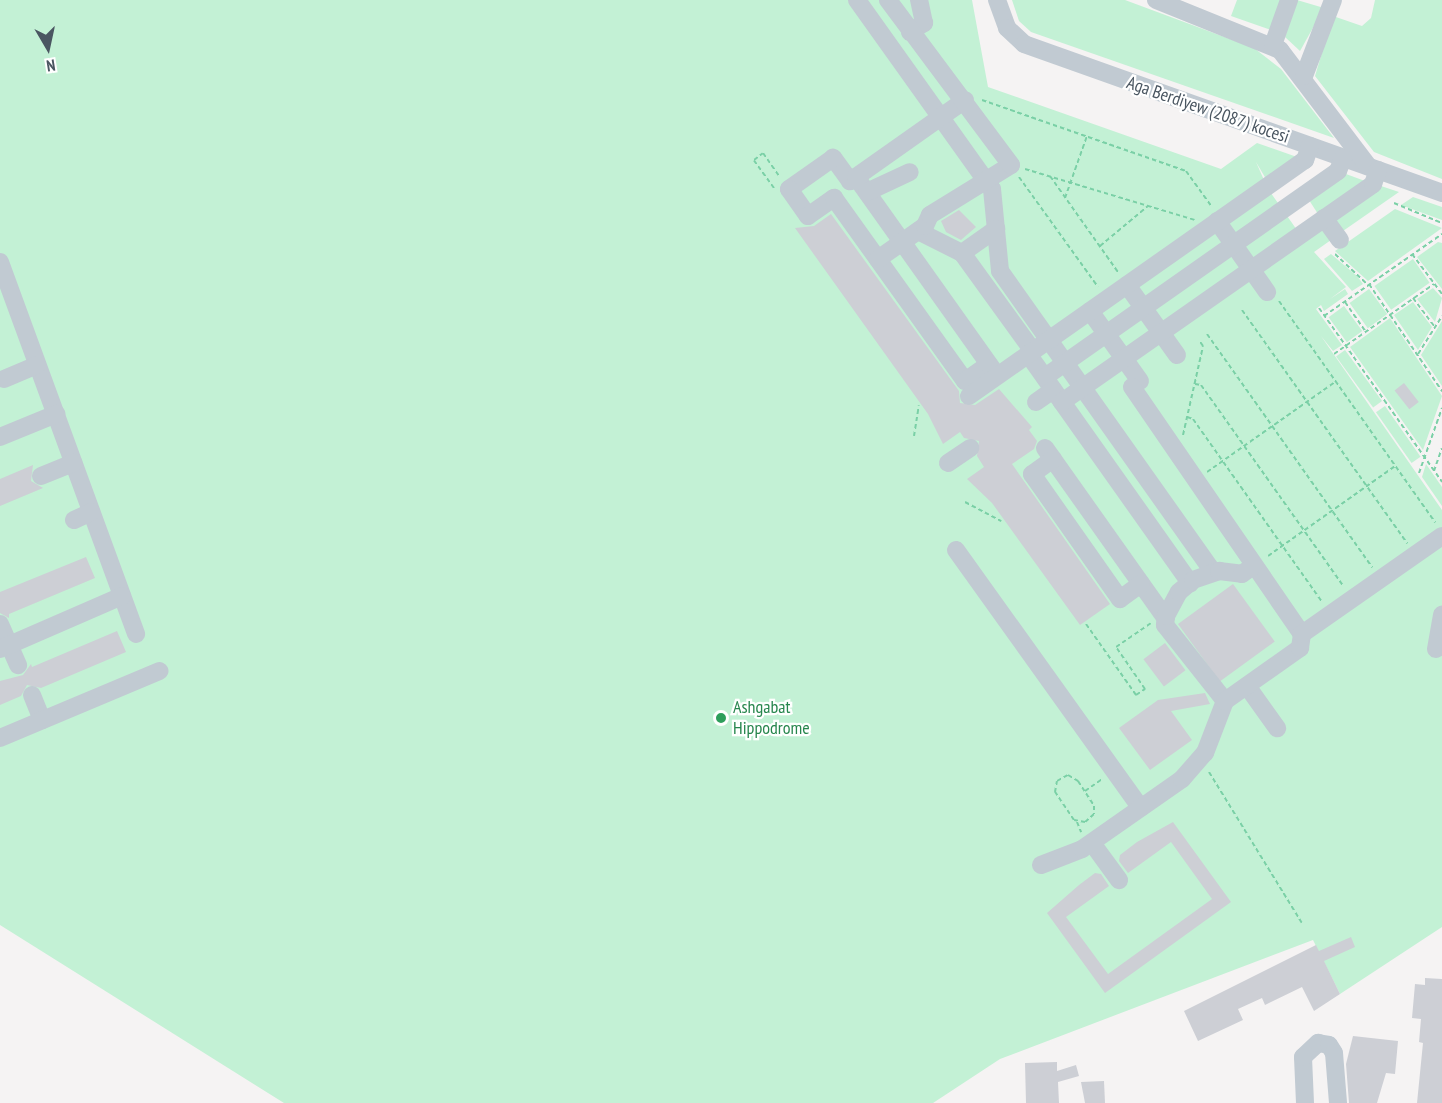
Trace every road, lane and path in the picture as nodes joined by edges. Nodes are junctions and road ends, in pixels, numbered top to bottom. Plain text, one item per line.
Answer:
1 (857, 0) edge
2 (888, 0) edge
3 (919, 0) edge
4 (997, 0) edge
5 (1156, 0) edge
6 (1289, 0) edge
7 (1333, 0) edge
8 (910, 32) junction
9 (1273, 45) junction
10 (1304, 76) junction
11 (943, 79) junction
12 (923, 93) junction
13 (968, 104) junction
14 (940, 117) junction
15 (1087, 136) junction
16 (1310, 146) junction
17 (1343, 158) junction
18 (1011, 165) junction
19 (1373, 168) junction
20 (1289, 171) junction
21 (910, 172) dead end
22 (1050, 176) junction
23 (987, 182) junction
24 (1071, 183) junction
25 (861, 185) junction
26 (1442, 193) edge
27 (1306, 194) junction
28 (1065, 198) junction
29 (1394, 203) dead end
30 (1148, 206) junction
31 (881, 213) junction
32 (1324, 218) junction
33 (1215, 223) junction
34 (1442, 223) edge
35 (996, 229) junction
36 (857, 230) junction
37 (918, 231) junction
38 (1442, 234) edge
39 (1438, 236) junction
40 (1442, 240) edge
41 (902, 242) junction
42 (1234, 244) junction
43 (1335, 244) joint
44 (1100, 246) junction
45 (962, 253) junction
46 (1412, 254) junction
47 (878, 259) junction
48 (1, 266) edge
49 (1251, 269) junction
50 (1000, 271) junction
51 (924, 274) junction
52 (983, 283) junction
53 (1434, 284) junction
54 (1127, 285) junction
55 (1368, 285) junction
56 (900, 290) junction
57 (1271, 293) joint
58 (1442, 294) edge
59 (1413, 298) junction
60 (1106, 299) junction
61 (1345, 302) junction
62 (945, 304) junction
63 (1143, 308) junction
64 (1319, 308) dead end
65 (1090, 310) junction
66 (1242, 310) dead end
67 (1390, 314) junction
68 (1324, 316) junction
69 (1442, 316) edge
70 (922, 321) junction
71 (1435, 327) junction
72 (1366, 332) junction
73 (1161, 333) junction
74 (1107, 334) junction
75 (1207, 334) dead end
76 (968, 335) junction
77 (1048, 340) junction
78 (1199, 340) dead end
79 (1346, 346) junction
80 (945, 352) junction
81 (1030, 353) junction
82 (1334, 354) dead end
83 (1177, 355) dead end
84 (1418, 355) junction
85 (1124, 358) junction
86 (1065, 363) junction
87 (37, 365) junction
88 (993, 370) junction
89 (4, 379) dead end
90 (1336, 382) junction
91 (1195, 384) junction
92 (1082, 388) junction
93 (1053, 390) junction
94 (1442, 391) edge
95 (969, 396) dead end
96 (1036, 402) dead end
97 (1307, 402) junction
98 (919, 405) dead end
99 (1442, 408) edge
100 (56, 414) junction
101 (1187, 417) junction
102 (1273, 426) junction
103 (914, 436) dead end
104 (0, 437) edge
105 (1244, 446) junction
106 (970, 448) dead end
107 (1175, 448) junction
108 (1442, 448) edge
109 (1425, 458) junction
110 (1223, 461) junction
111 (73, 463) junction
112 (948, 463) dead end
113 (1395, 466) junction
114 (1434, 471) junction
115 (1419, 473) dead end
116 (41, 476) dead end
117 (1197, 479) junction
118 (1442, 482) edge
119 (1366, 486) junction
120 (1075, 490) junction
121 (965, 502) dead end
122 (1054, 505) junction
123 (1332, 510) junction
124 (91, 512) junction
125 (74, 520) dead end
126 (1001, 521) dead end
127 (1096, 521) junction
128 (1304, 531) junction
129 (1441, 533) edge
130 (1076, 536) junction
131 (1282, 545) junction
132 (956, 550) dead end
133 (1412, 550) dead end
134 (1119, 553) junction
135 (1253, 566) junction
136 (1098, 568) junction
137 (1213, 572) junction
138 (1378, 574) dead end
139 (1190, 583) junction
140 (1141, 584) junction
141 (1349, 595) dead end
142 (122, 596) junction
143 (1328, 609) dead end
144 (1442, 615) edge
145 (1164, 617) junction
146 (0, 624) edge
147 (1086, 624) dead end
148 (136, 634) dead end
149 (1302, 634) junction
150 (5, 647) edge
151 (1436, 650) dead end
152 (18, 665) dead end
153 (159, 671) dead end
154 (1251, 676) junction
155 (32, 695) dead end
156 (1225, 701) junction
157 (42, 720) junction
158 (1277, 728) dead end
159 (0, 738) edge
160 (1201, 760) junction
161 (1114, 770) junction
162 (1085, 791) junction
163 (1141, 808) junction
164 (1092, 843) junction
165 (1041, 865) dead end
166 (1119, 880) dead end
167 (1302, 923) dead end
168 (1305, 1103) edge
169 (1338, 1103) edge

1 - 12 street
2 - 8 street
3 - 8 street
4 - 16 street, Aga Berdiyew (2087) kocesi
5 - 9 street
6 - 9 street
7 - 10 street
8 - 11 street
9 - 10 street
10 - 19 street
11 - 12 street
11 - 13 street
12 - 14 street
13 - 14 street
13 - 15 path
13 - 18 street
14 - 23 street
14 - 25 street
15 - 24 path
15 - 33 path
16 - 17 street, Aga Berdiyew (2087) kocesi
16 - 20 street
17 - 19 street, Aga Berdiyew (2087) kocesi
17 - 27 street
18 - 22 path
18 - 23 street
18 - 60 path
19 - 26 street, Aga Berdiyew (2087) kocesi
19 - 32 street
20 - 27 street
20 - 33 street
21 - 25 street
22 - 24 path
22 - 28 path
23 - 35 street
23 - 37 street
24 - 28 path
24 - 30 path
25 - 31 street
25 - 36 street
27 - 42 street
28 - 44 path
29 - 34 path
30 - 33 path
30 - 44 path
31 - 36 street
31 - 41 street
32 - 43 street
32 - 49 street
33 - 42 street
33 - 54 street
35 - 45 street
35 - 50 street
36 - 47 street
37 - 41 street
37 - 45 street
38 - 39 path
39 - 40 path
39 - 46 path
41 - 47 street
41 - 51 street
42 - 49 street
42 - 63 street
43 - 55 path
44 - 54 path
45 - 52 street
46 - 53 path
46 - 55 path
47 - 56 street
48 - 87 street
49 - 57 street
49 - 73 street
50 - 52 street
50 - 77 street
51 - 56 street
51 - 62 street
52 - 81 street
53 - 58 path
53 - 59 path
54 - 60 street
54 - 63 street
55 - 61 path
55 - 67 path
56 - 70 street
57 - 90 path
59 - 67 path
59 - 71 path
60 - 65 street
61 - 68 path
61 - 72 path
62 - 70 street
62 - 76 street
63 - 73 street
63 - 74 street
64 - 68 path
65 - 74 street
65 - 77 street
66 - 97 path
67 - 72 path
67 - 84 path
68 - 79 path
69 - 71 path
70 - 80 street
71 - 84 path
72 - 79 path
73 - 83 street
73 - 85 street
74 - 85 street
74 - 86 street
75 - 102 path
76 - 80 street
76 - 88 street
77 - 81 street
77 - 86 street
78 - 91 path
79 - 82 path
79 - 109 path
80 - 88 street
81 - 88 street
81 - 93 street
84 - 94 path
85 - 92 street
85 - 107 street
86 - 92 street
86 - 93 street
87 - 89 street
87 - 100 street
88 - 95 street
90 - 97 path
90 - 113 path
91 - 101 path
91 - 105 path
92 - 93 street
92 - 137 street
93 - 96 street
93 - 139 street
97 - 102 path
97 - 119 path
98 - 103 path
99 - 109 path
100 - 104 street
100 - 111 street
101 - 107 path
101 - 110 path
102 - 105 path
102 - 123 path
105 - 110 path
105 - 128 path
106 - 112 street
107 - 117 street
108 - 114 path
109 - 114 path
109 - 115 path
110 - 117 path
110 - 131 path
111 - 116 street
111 - 124 street
113 - 119 path
113 - 129 path
114 - 118 path
117 - 135 street
119 - 123 path
119 - 133 path
120 - 122 street
120 - 122 street
120 - 127 street
121 - 126 path
122 - 130 street
123 - 128 path
123 - 138 path
124 - 125 street
124 - 142 street
127 - 130 street
127 - 134 street
128 - 131 path
128 - 141 path
129 - 149 street
130 - 136 street
131 - 135 path
131 - 143 path
132 - 161 street
134 - 136 street
134 - 140 street
135 - 137 street
135 - 149 street
136 - 140 street
137 - 139 street
139 - 145 street
140 - 145 street
142 - 148 street
142 - 150 street
144 - 151 street
145 - 147 path
145 - 156 street
146 - 150 street
149 - 154 street
150 - 152 street
153 - 157 street
154 - 156 street
154 - 158 street
155 - 157 street
156 - 160 street
157 - 159 street
160 - 163 street
160 - 167 path
161 - 162 path
161 - 163 street
162 - 162 path
163 - 164 street
164 - 165 street
164 - 166 street
168 - 169 street

